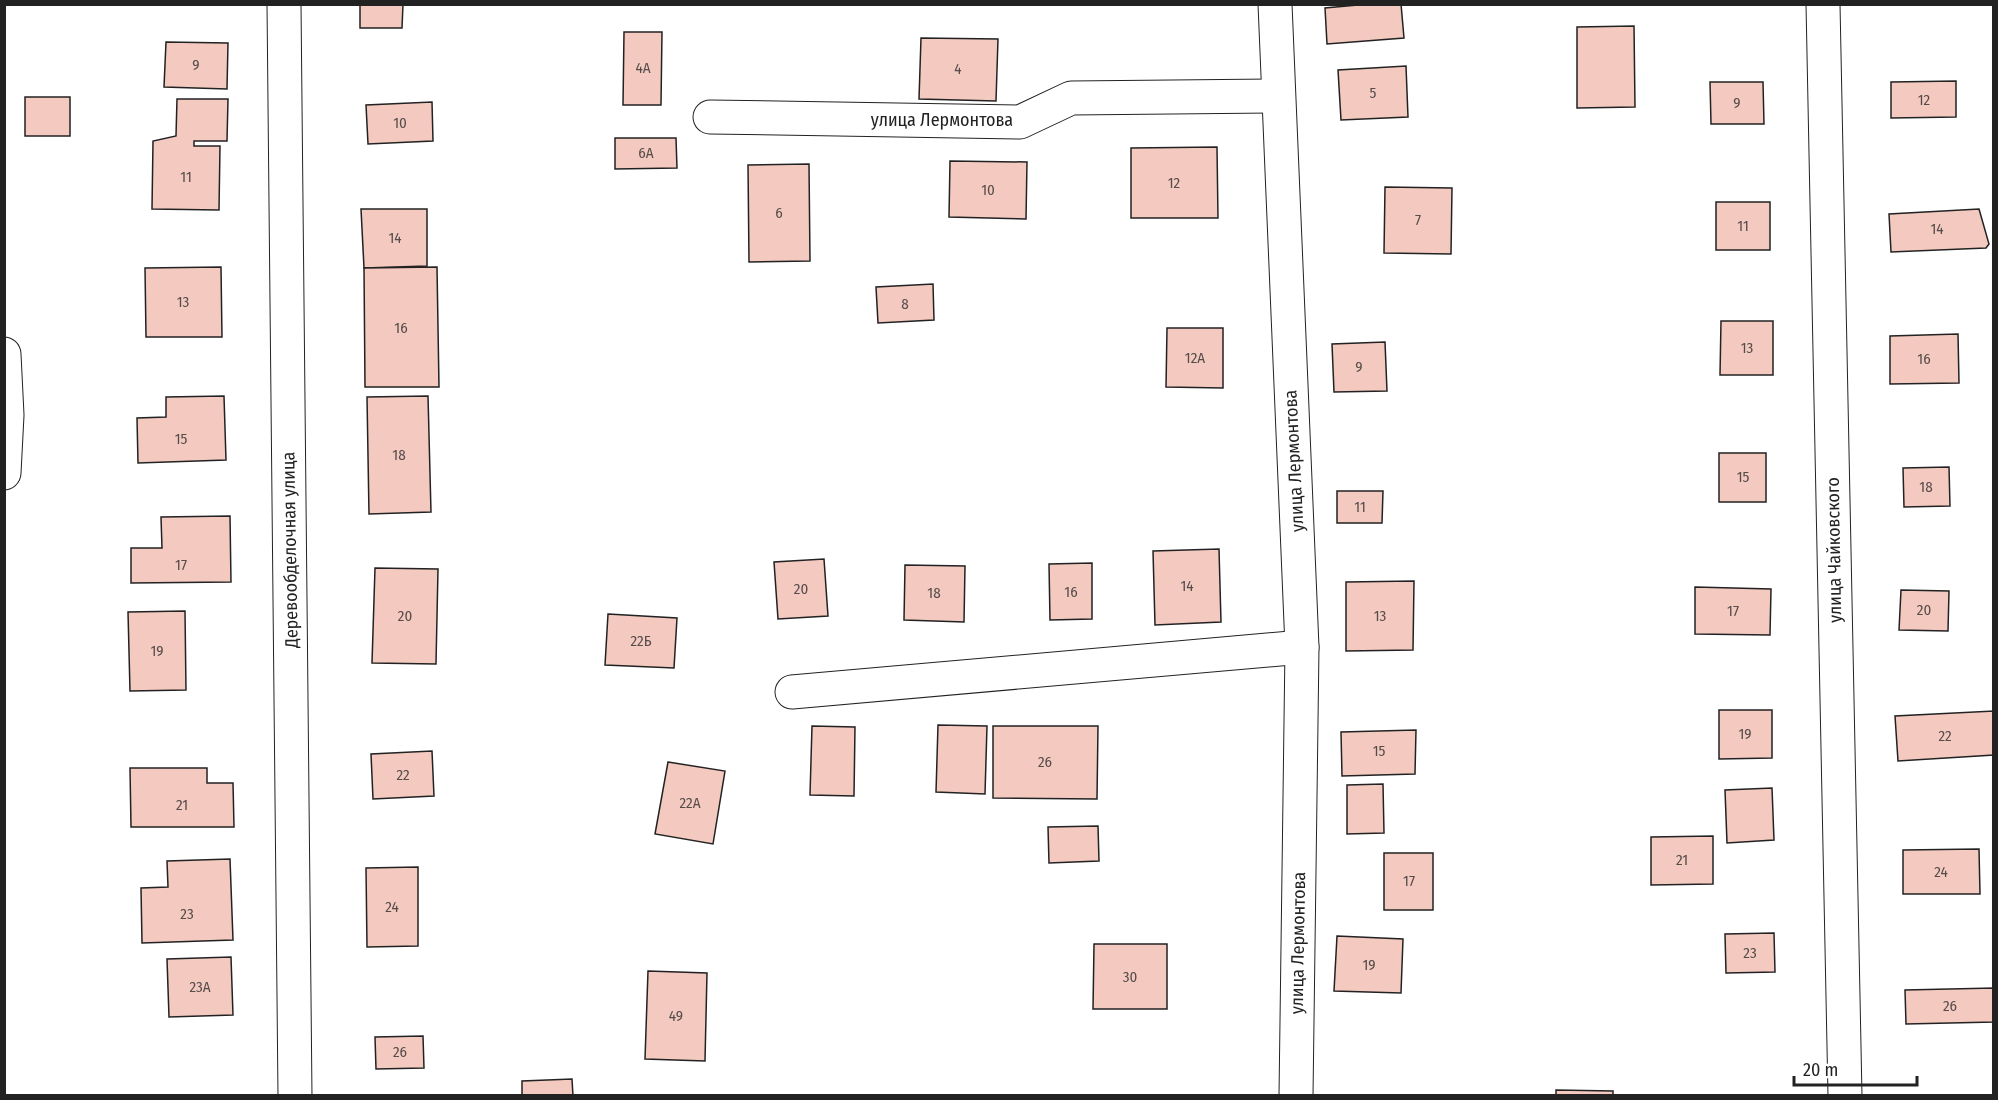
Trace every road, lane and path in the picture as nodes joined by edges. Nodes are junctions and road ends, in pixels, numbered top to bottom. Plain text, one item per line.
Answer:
1 (285, 4) edge
2 (1275, 4) edge
3 (1823, 4) edge
4 (1277, 96) junction
5 (710, 117) dead end
6 (4, 354) edge
7 (4, 473) edge
8 (1302, 647) junction
9 (792, 692) dead end
10 (295, 1095) edge
11 (1296, 1095) edge
12 (1845, 1095) edge

1 - 10 street, Деревообделочная улица
2 - 4 street, улица Лермонтова
3 - 12 street, улица Чайковского
4 - 5 street, улица Лермонтова
4 - 8 street, улица Лермонтова
6 - 7 street
8 - 9 street
8 - 11 street, улица Лермонтова

